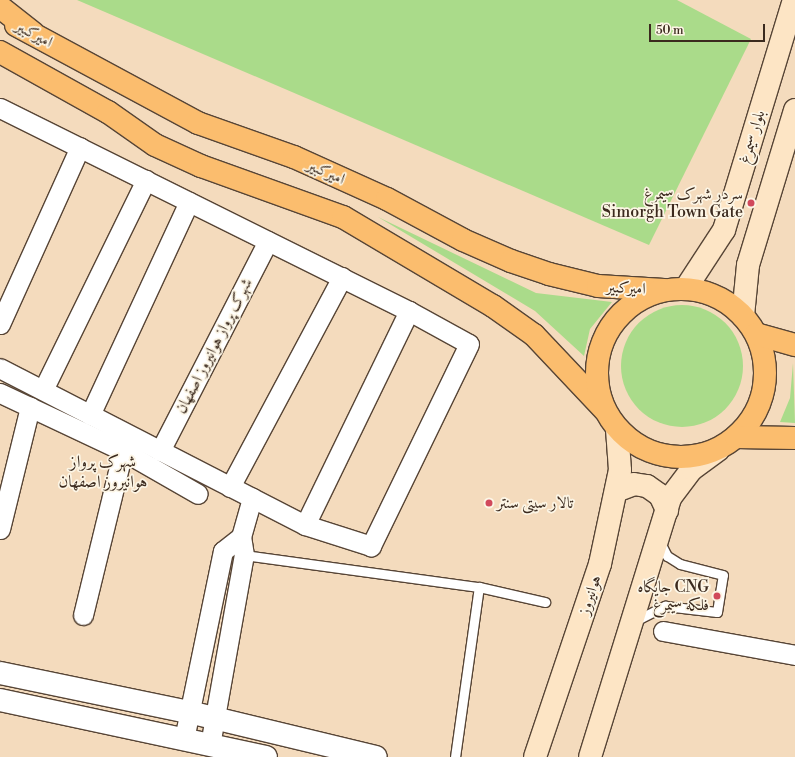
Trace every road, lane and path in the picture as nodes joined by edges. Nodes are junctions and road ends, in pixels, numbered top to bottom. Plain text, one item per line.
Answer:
1 (794, 0) edge
2 (0, 7) edge
3 (0, 16) edge
4 (33, 33) junction
5 (0, 52) edge
6 (0, 108) edge
7 (795, 110) edge
8 (80, 148) junction
9 (146, 180) junction
10 (189, 202) junction
11 (268, 241) junction
12 (342, 277) junction
13 (686, 288) junction
14 (664, 290) junction
15 (409, 311) junction
16 (743, 316) junction
17 (0, 324) edge
18 (756, 334) junction
19 (795, 345) edge
20 (0, 368) edge
21 (43, 390) junction
22 (0, 392) edge
23 (30, 407) junction
24 (605, 410) junction
25 (90, 415) junction
26 (617, 429) junction
27 (736, 437) junction
28 (795, 438) edge
29 (718, 450) junction
30 (123, 451) junction
31 (160, 451) junction
32 (230, 487) junction
33 (616, 491) junction
34 (198, 494) dead end
35 (252, 498) junction
36 (667, 510) junction
37 (305, 525) junction
38 (0, 529) edge
39 (658, 538) junction
40 (243, 546) junction
41 (479, 587) junction
42 (545, 602) dead end
43 (83, 615) dead end
44 (632, 623) junction
45 (663, 631) dead end
46 (795, 655) edge
47 (0, 673) edge
48 (0, 700) edge
49 (189, 712) junction
50 (214, 718) junction
51 (184, 739) junction
52 (210, 745) junction
53 (266, 757) edge
54 (376, 757) edge
55 (455, 757) edge
56 (535, 757) edge
57 (590, 757) edge

1 - 13 main road, بلوار سیمرغ
2 - 4 main road
3 - 4 main road, امیرکبیر
4 - 14 main road, امیرکبیر
5 - 24 main road, امیرکبیر
6 - 8 street
7 - 16 main road, بلوار سیمرغ
8 - 9 street
8 - 17 street
9 - 10 street
9 - 21 street
10 - 11 street
10 - 25 street
11 - 12 street
11 - 31 street, شهرک پرواز هوانیروز اصفهان
12 - 15 street
12 - 32 street
13 - 14 main road
13 - 16 main road
14 - 24 main road
15 - 37 street
15 - 37 street
16 - 18 main road
18 - 19 main road
18 - 27 main road
20 - 21 street
21 - 25 street
22 - 23 street
23 - 30 street
23 - 38 street
24 - 26 main road
25 - 31 street
26 - 29 main road
26 - 33 main road, هوانیروز
27 - 28 main road
27 - 29 main road
29 - 36 main road
30 - 34 street
30 - 43 street
31 - 32 street
32 - 35 street
33 - 36 main road
33 - 56 main road, هوانیروز
35 - 37 street
35 - 40 street
36 - 39 main road
39 - 44 main road
39 - 44 lane
40 - 41 lane
40 - 49 street
40 - 50 street
41 - 42 lane
41 - 55 lane
44 - 57 main road
45 - 46 street
47 - 49 street
48 - 51 street
49 - 50 street
49 - 51 street
50 - 52 street
50 - 54 street
51 - 52 street
52 - 53 street

